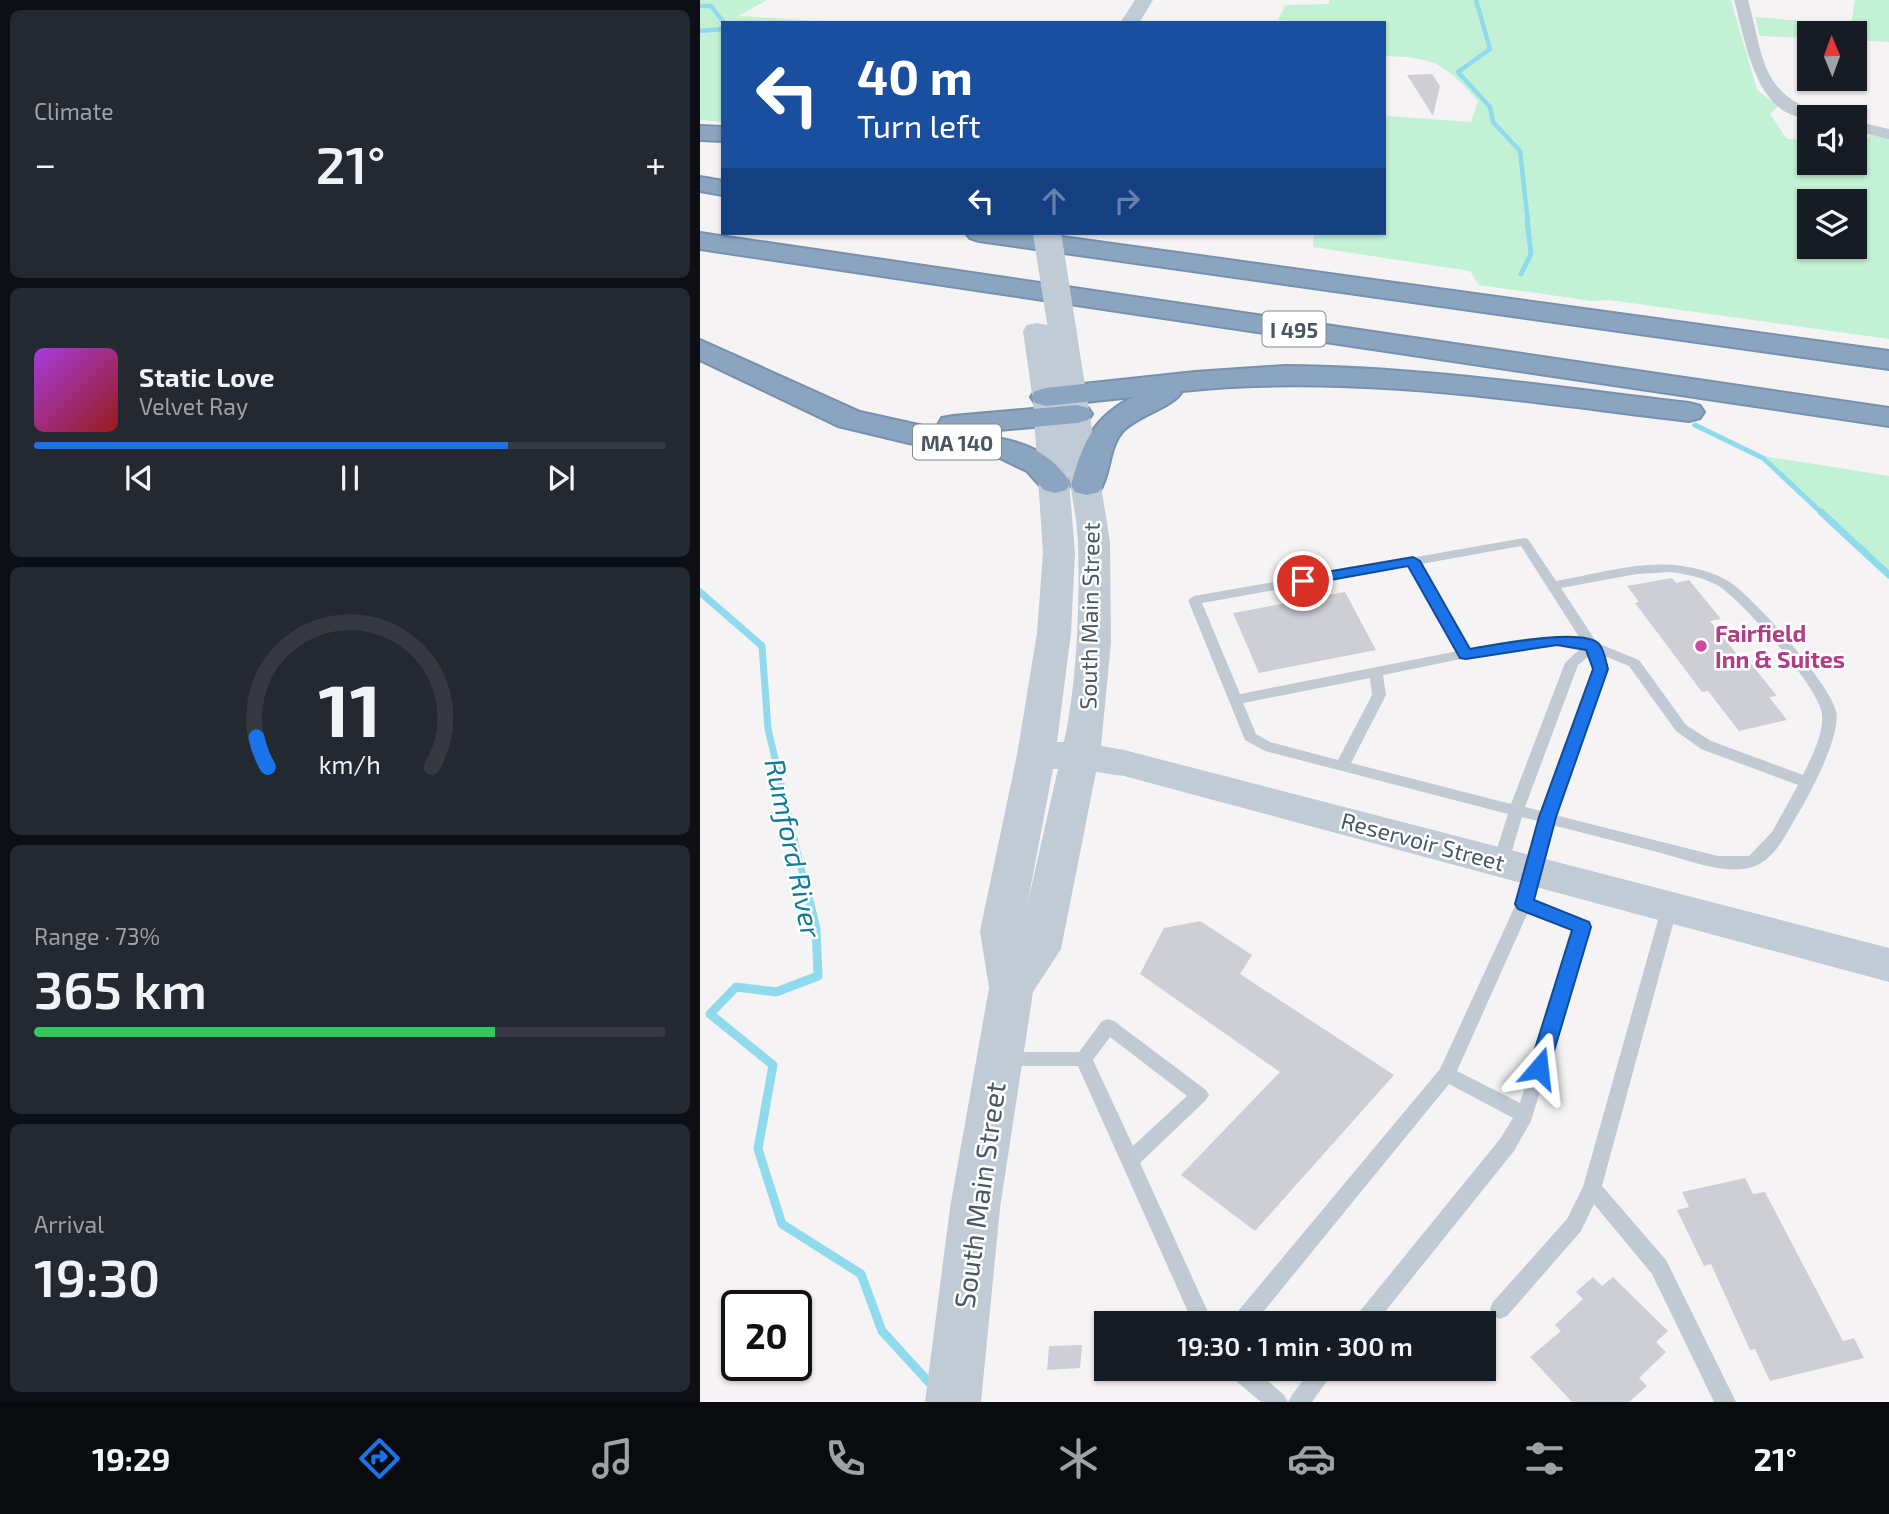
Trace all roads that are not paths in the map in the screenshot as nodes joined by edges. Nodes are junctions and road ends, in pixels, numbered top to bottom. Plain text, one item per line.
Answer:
1 (1144, 0) edge
2 (1741, 0) edge
3 (1130, 21) edge
4 (1797, 109) edge
5 (1867, 129) edge
6 (700, 133) edge
7 (721, 134) edge
8 (1889, 134) edge
9 (700, 184) edge
10 (721, 188) edge
11 (700, 192) edge
12 (721, 195) edge
13 (993, 235) edge
14 (1025, 235) edge
15 (1047, 235) edge
16 (700, 241) edge
17 (700, 256) edge
18 (1031, 290) junction
19 (1050, 333) junction
20 (700, 349) edge
21 (1889, 360) edge
22 (1212, 379) junction
23 (1061, 406) junction
24 (1889, 416) edge
25 (849, 419) junction
26 (1889, 435) edge
27 (1071, 484) junction
28 (1413, 561) junction
29 (1552, 586) junction
30 (1592, 646) junction
31 (1466, 654) junction
32 (1376, 672) junction
33 (1235, 700) junction
34 (1035, 755) junction
35 (1081, 756) junction
36 (1342, 766) junction
37 (1806, 782) junction
38 (1516, 811) junction
39 (1547, 817) junction
40 (1519, 878) junction
41 (1670, 906) junction
42 (1889, 965) edge
43 (1011, 988) junction
44 (998, 1059) junction
45 (1084, 1059) junction
46 (1447, 1074) junction
47 (1525, 1115) junction
48 (1130, 1161) junction
49 (1592, 1188) junction
50 (1500, 1309) dead end
51 (1198, 1311) edge
52 (1251, 1311) edge
53 (1373, 1311) edge
54 (1252, 1381) edge
55 (1316, 1381) edge
56 (954, 1395) edge
57 (1277, 1402) edge
58 (1299, 1402) edge
59 (1725, 1402) edge

1 - 3 main road
2 - 4 street
5 - 8 street
6 - 7 highway
9 - 10 highway
11 - 12 highway
13 - 21 highway, I 495
14 - 19 main road, South Main Street
15 - 19 main road, South Main Street, bridge
16 - 18 highway, I 495
17 - 18 highway
18 - 24 highway, I 495
19 - 23 main road, South Main Street
20 - 25 highway, MA 140
22 - 23 highway
22 - 26 highway
22 - 27 highway
23 - 25 highway
23 - 27 main road, South Main Street
25 - 27 highway, MA 140
27 - 34 main road, South Main Street
27 - 35 main road, South Main Street
28 - 29 lane
28 - 31 lane
28 - 33 lane
29 - 30 lane
29 - 37 lane
30 - 31 lane
30 - 37 lane
30 - 38 lane
30 - 39 lane
31 - 32 lane
32 - 33 lane
32 - 36 lane
33 - 36 lane
34 - 35 main road, Reservoir Street
34 - 43 main road, South Main Street
35 - 40 main road, Reservoir Street
35 - 43 main road, South Main Street
36 - 38 lane
37 - 39 lane
38 - 39 lane
38 - 40 lane
39 - 40 lane
40 - 41 main road, Reservoir Street
40 - 46 lane
40 - 47 lane
41 - 42 main road, Reservoir Street
41 - 49 lane
43 - 44 main road, South Main Street
44 - 45 lane
44 - 56 main road, South Main Street
45 - 48 lane
45 - 48 lane
46 - 47 lane
46 - 52 lane
47 - 53 lane
48 - 51 lane
49 - 50 lane
49 - 59 lane
54 - 57 lane
55 - 58 lane

